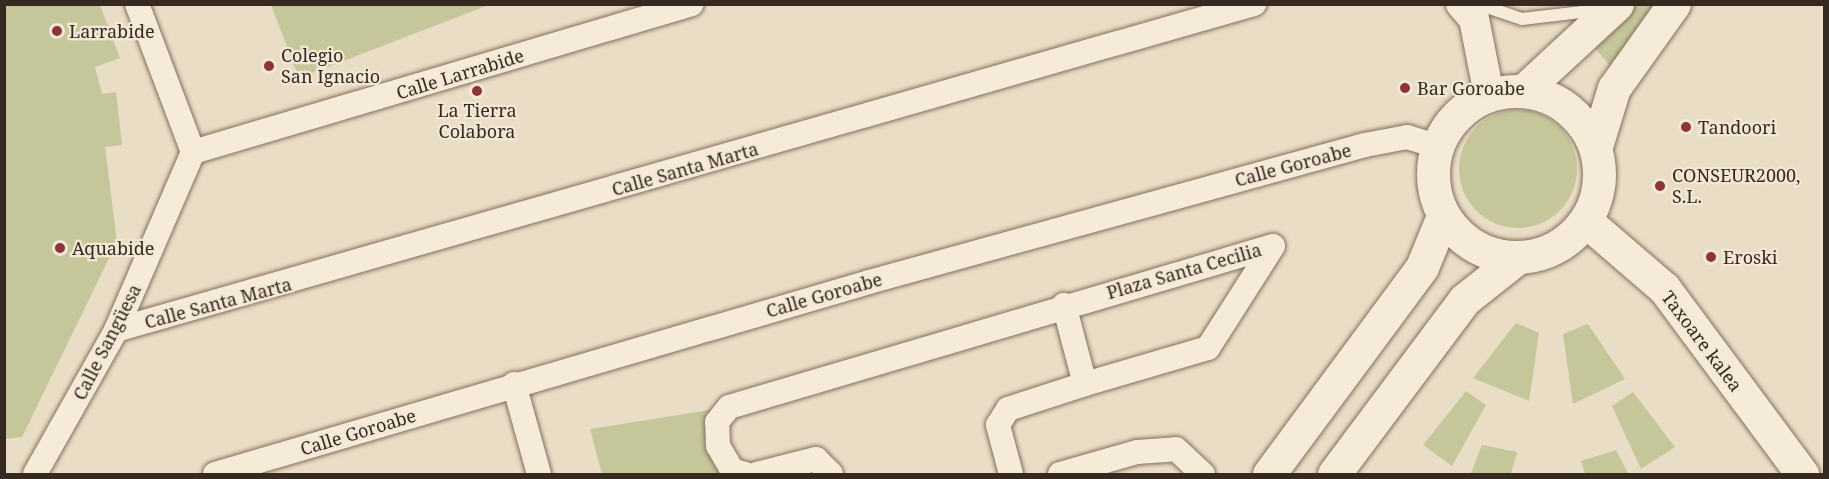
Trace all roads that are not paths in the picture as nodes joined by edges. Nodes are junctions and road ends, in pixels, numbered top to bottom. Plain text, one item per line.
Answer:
1 (137, 4) edge
2 (692, 4) edge
3 (1254, 4) edge
4 (1461, 4) edge
5 (1478, 4) edge
6 (1611, 4) edge
7 (1617, 4) edge
8 (1674, 4) edge
9 (1522, 90) junction
10 (1489, 95) junction
11 (1437, 146) junction
12 (1596, 146) junction
13 (193, 152) junction
14 (1443, 216) junction
15 (1586, 220) junction
16 (1517, 258) junction
17 (1064, 305) junction
18 (116, 330) junction
19 (514, 384) junction
20 (1085, 384) junction
21 (35, 474) edge
22 (214, 474) edge
23 (539, 474) edge
24 (745, 474) edge
25 (757, 474) edge
26 (831, 474) edge
27 (1011, 474) edge
28 (1060, 474) edge
29 (1203, 474) edge
30 (1269, 474) edge
31 (1334, 474) edge
32 (1802, 474) edge

1 - 13 street
2 - 13 street, Calle Larrabide
3 - 18 street, Calle Santa Marta
4 - 10 street
5 - 6 lane
7 - 9 main road
8 - 12 main road
9 - 10 main road
9 - 12 main road
10 - 11 main road
11 - 14 main road
11 - 19 street, Calle Goroabe
12 - 15 main road
13 - 18 street, Calle Sangüesa
14 - 16 main road
14 - 30 main road
15 - 16 main road
15 - 32 main road, Taxoare kalea
16 - 31 main road
17 - 20 street
17 - 20 street, Plaza Santa Cecilia
17 - 24 street, Plaza Santa Cecilia
18 - 21 street, Calle Sangüesa
19 - 22 street, Calle Goroabe
19 - 23 street
20 - 27 street, Plaza Santa Cecilia
25 - 26 street
28 - 29 street

